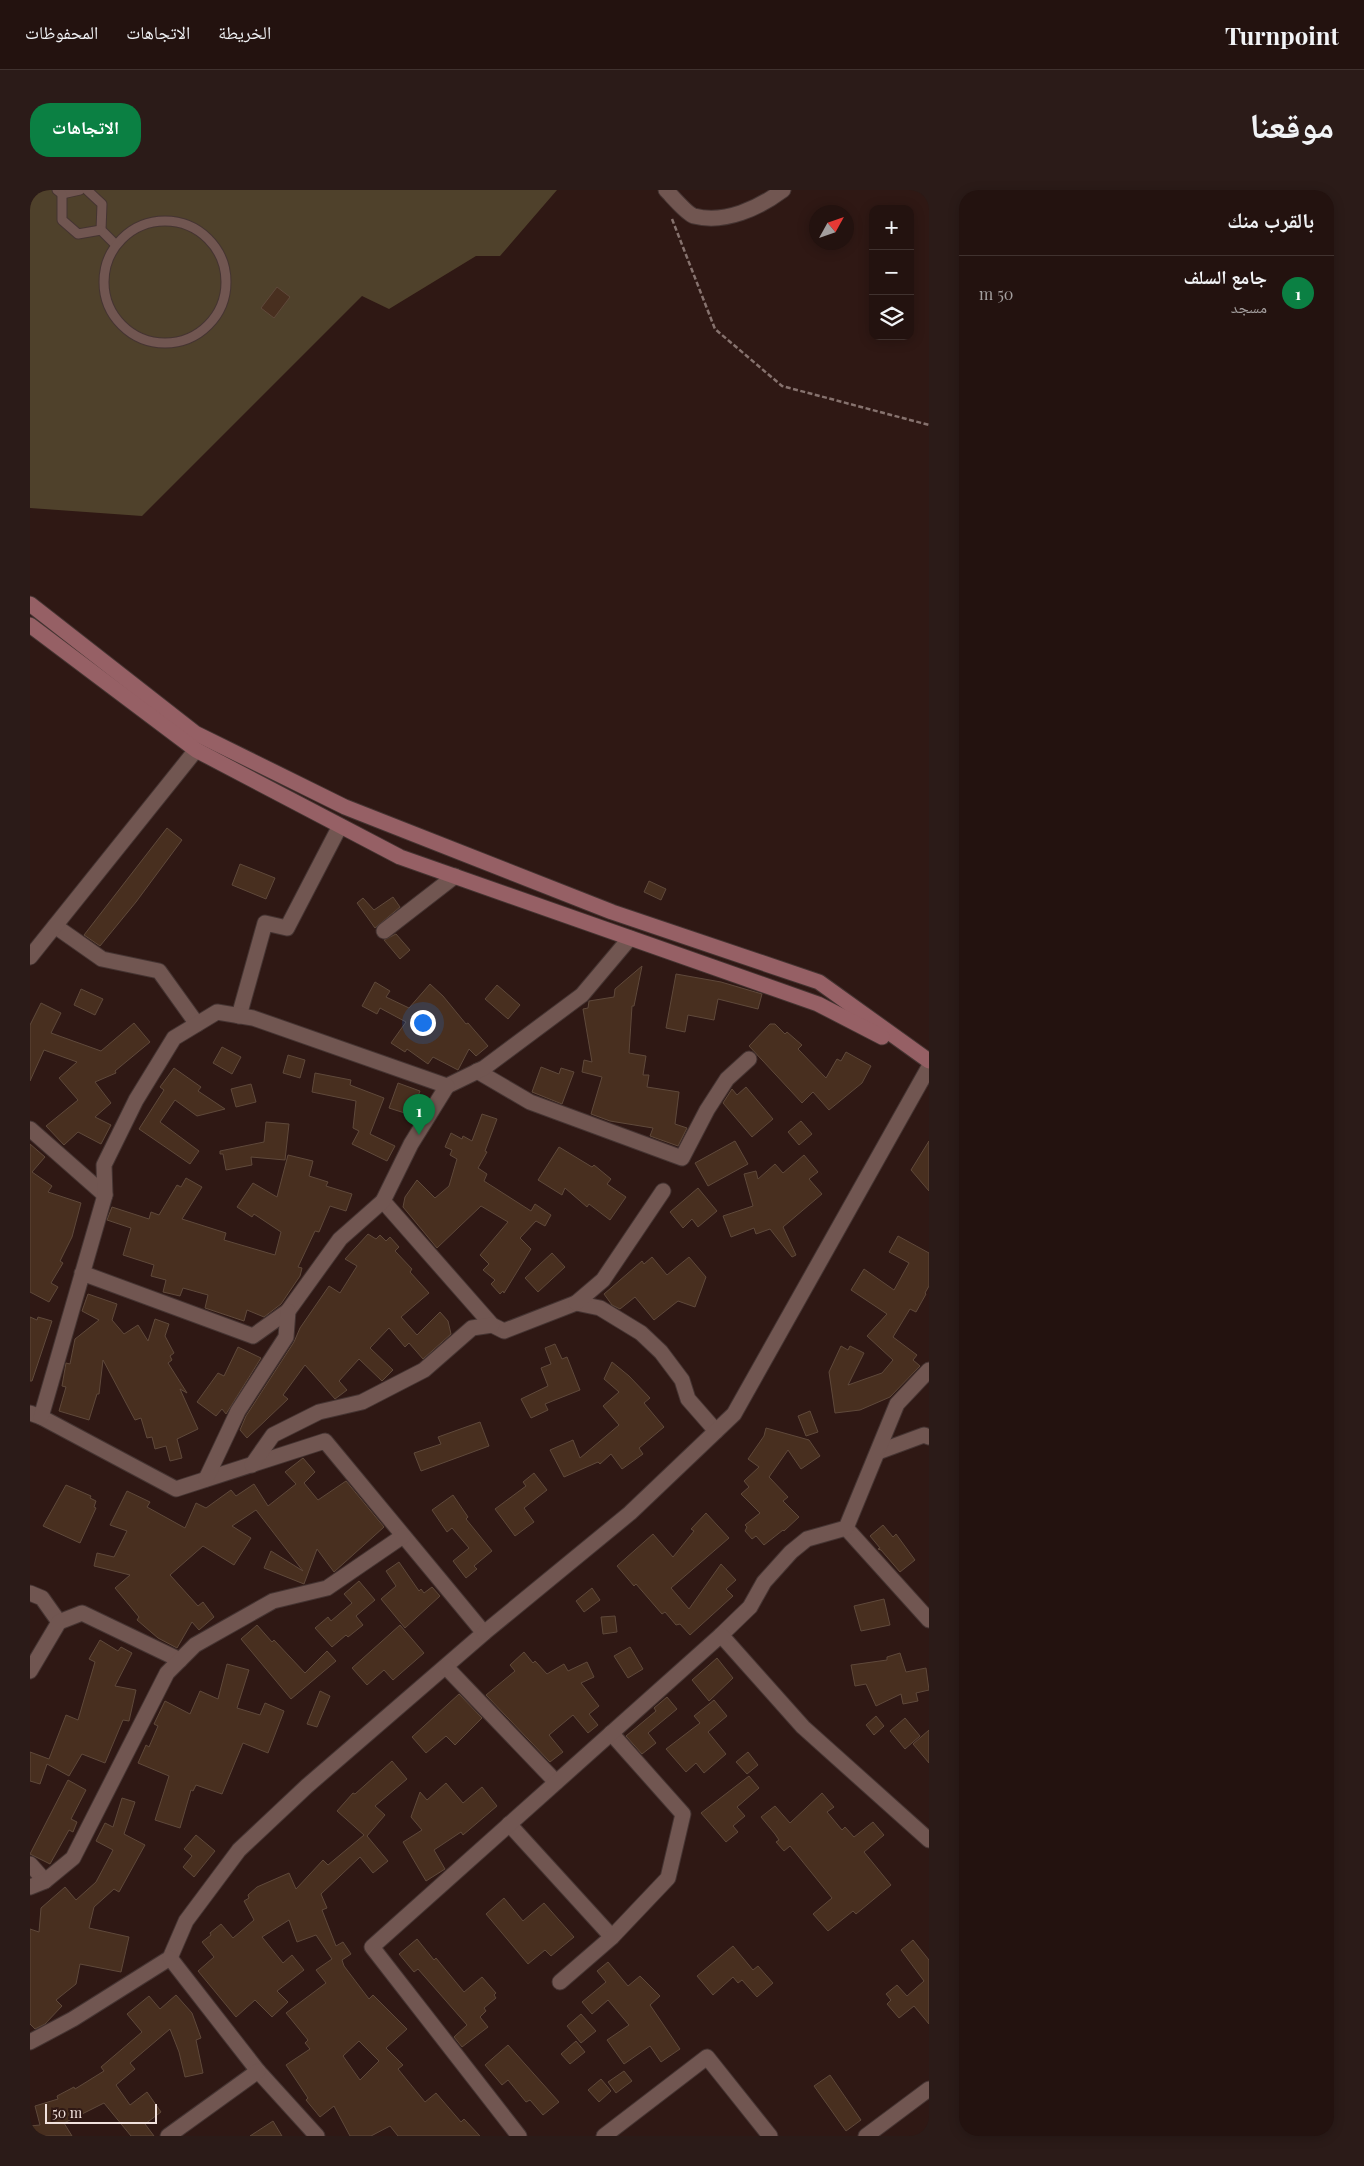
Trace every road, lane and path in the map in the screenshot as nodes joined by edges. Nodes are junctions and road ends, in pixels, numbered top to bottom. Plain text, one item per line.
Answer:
1 (80, 190) edge
2 (87, 190) edge
3 (666, 190) edge
4 (783, 190) edge
5 (60, 192) edge
6 (672, 218) dead end
7 (100, 230) junction
8 (116, 245) junction
9 (929, 426) edge
10 (30, 604) edge
11 (30, 625) edge
12 (196, 750) junction
13 (340, 826) junction
14 (455, 876) junction
15 (55, 926) junction
16 (384, 931) dead end
17 (630, 938) junction
18 (30, 957) edge
19 (239, 1016) junction
20 (197, 1024) junction
21 (749, 1060) dead end
22 (929, 1061) edge
23 (929, 1067) edge
24 (477, 1071) junction
25 (447, 1086) junction
26 (30, 1129) edge
27 (663, 1191) dead end
28 (105, 1195) junction
29 (383, 1201) junction
30 (82, 1273) junction
31 (576, 1303) junction
32 (288, 1312) junction
33 (492, 1325) junction
34 (929, 1370) edge
35 (36, 1415) edge
36 (716, 1431) junction
37 (929, 1437) edge
38 (878, 1452) junction
39 (252, 1465) junction
40 (206, 1479) junction
41 (846, 1528) junction
42 (403, 1536) junction
43 (30, 1593) edge
44 (929, 1620) edge
45 (59, 1622) junction
46 (484, 1634) junction
47 (721, 1635) junction
48 (180, 1660) junction
49 (446, 1667) junction
50 (30, 1671) edge
51 (611, 1733) junction
52 (556, 1782) junction
53 (509, 1824) junction
54 (929, 1840) edge
55 (30, 1864) edge
56 (45, 1881) junction
57 (30, 1887) edge
58 (612, 1937) junction
59 (170, 1958) junction
60 (560, 1982) dead end
61 (30, 2042) edge
62 (258, 2071) junction
63 (929, 2089) edge
64 (168, 2136) edge
65 (317, 2136) edge
66 (519, 2136) edge
67 (604, 2136) edge
68 (770, 2136) edge
69 (866, 2136) edge

1 - 5 lane
2 - 7 lane
3 - 4 street
5 - 7 lane
6 - 9 path
7 - 8 lane
8 - 8 lane
10 - 22 main road
11 - 12 main road
12 - 13 main road
12 - 15 street
13 - 14 main road
13 - 19 street
14 - 16 street
14 - 17 main road
15 - 18 street
15 - 20 street
17 - 22 main road
17 - 24 street
19 - 20 street
19 - 25 street
20 - 28 street
21 - 24 street
23 - 36 street
24 - 25 street
25 - 29 street
26 - 28 street
27 - 31 street
28 - 30 street
29 - 32 street
29 - 33 street
30 - 32 street
30 - 35 street
31 - 33 street
31 - 36 street
32 - 40 street
33 - 39 street
34 - 38 street
35 - 40 street
36 - 46 street
37 - 38 street
38 - 41 street
39 - 40 street
39 - 42 street
41 - 44 street
41 - 47 street
42 - 46 street
42 - 48 street
43 - 45 street
45 - 48 street
45 - 50 street
46 - 49 street
47 - 51 street
47 - 54 street
48 - 56 street
49 - 52 street
49 - 59 street
51 - 52 street
51 - 58 street
52 - 53 street
53 - 58 street
53 - 66 street
55 - 56 street
56 - 57 street
58 - 60 street
59 - 61 street
59 - 62 street
62 - 64 street
62 - 65 street
63 - 69 street
67 - 68 street

